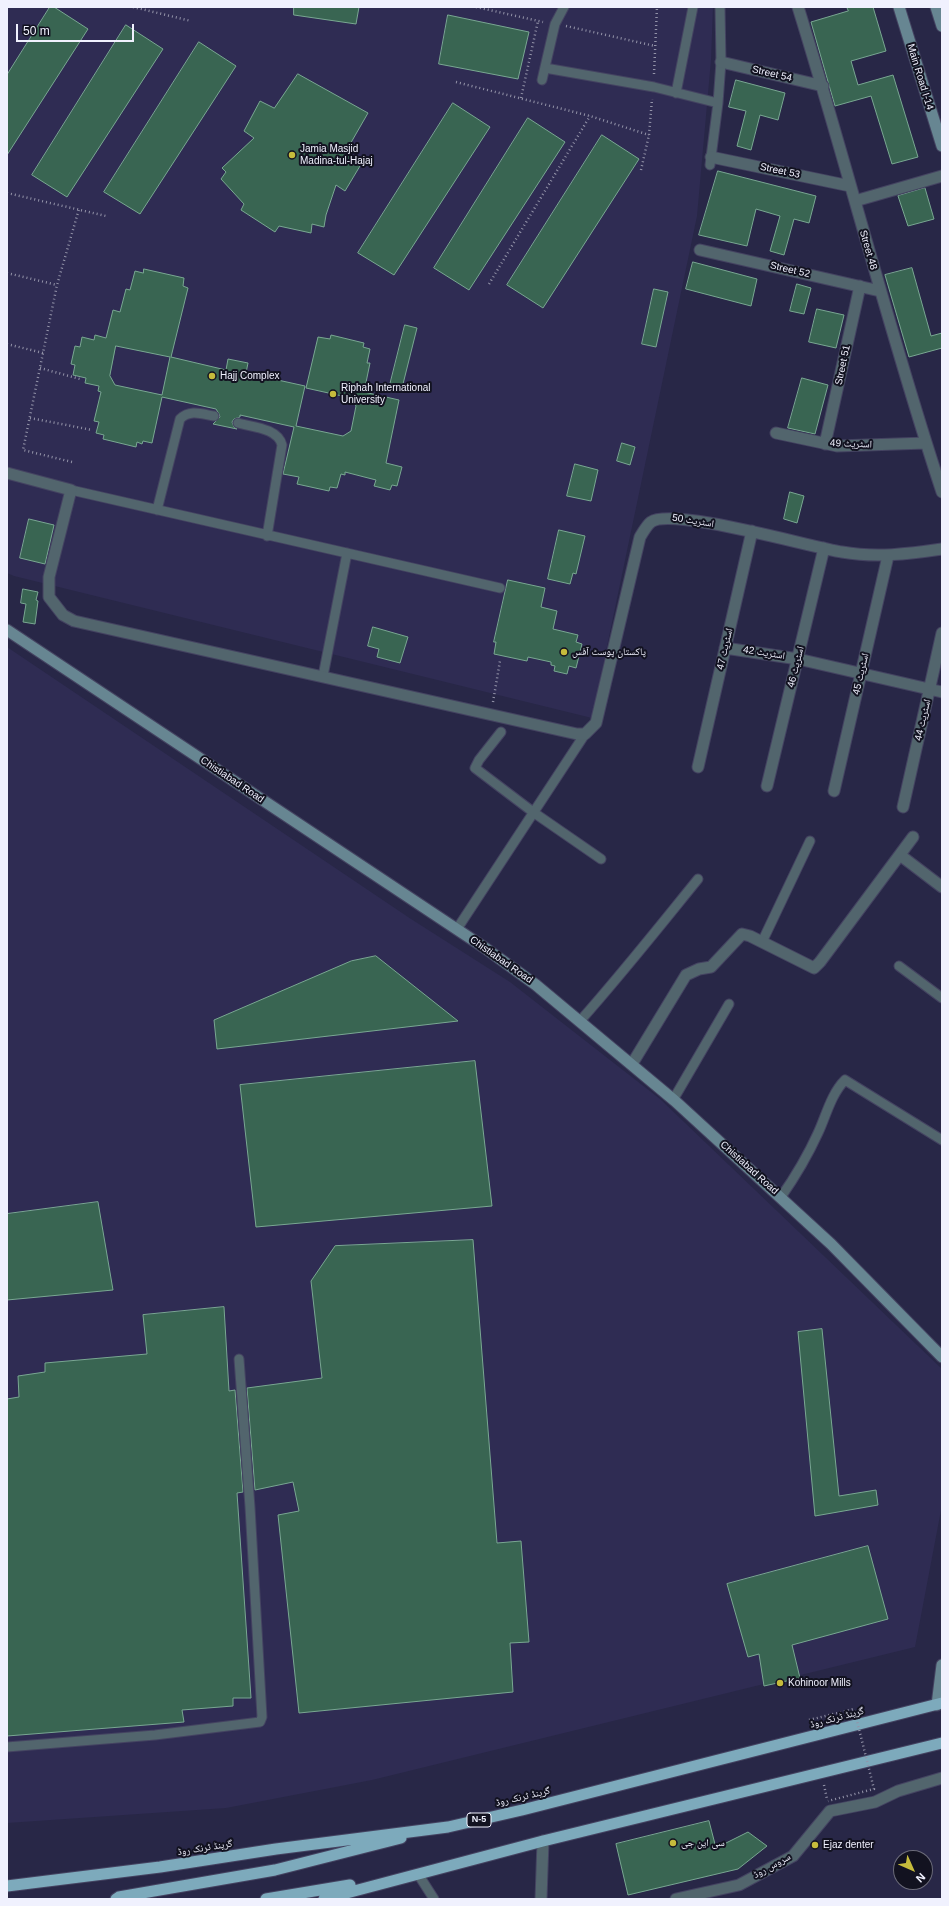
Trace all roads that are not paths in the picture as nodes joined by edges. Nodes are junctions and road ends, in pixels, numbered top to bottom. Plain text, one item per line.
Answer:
1 (564, 7) edge
2 (693, 7) edge
3 (720, 7) edge
4 (798, 7) edge
5 (899, 7) edge
6 (936, 7) edge
7 (942, 26) edge
8 (721, 62) junction
9 (545, 68) junction
10 (542, 80) dead end
11 (823, 86) junction
12 (676, 93) junction
13 (718, 103) junction
14 (942, 146) edge
15 (710, 161) joint
16 (942, 176) edge
17 (850, 186) junction
18 (855, 201) junction
19 (700, 250) dead end
20 (860, 286) junction
21 (880, 291) junction
22 (214, 416) dead end
23 (238, 422) dead end
24 (776, 433) dead end
25 (926, 443) junction
26 (826, 444) junction
27 (7, 473) edge
28 (71, 490) junction
29 (942, 492) edge
30 (157, 510) junction
31 (752, 531) junction
32 (267, 536) junction
33 (824, 548) junction
34 (942, 549) edge
35 (347, 553) junction
36 (888, 556) junction
37 (500, 588) dead end
38 (7, 630) edge
39 (942, 633) edge
40 (726, 648) junction
41 (798, 659) junction
42 (862, 674) junction
43 (323, 676) junction
44 (930, 689) junction
45 (942, 692) edge
46 (501, 732) dead end
47 (585, 734) junction
48 (698, 767) dead end
49 (767, 786) dead end
50 (834, 791) dead end
51 (903, 807) dead end
52 (533, 812) junction
53 (912, 837) dead end
54 (810, 841) dead end
55 (900, 855) junction
56 (601, 859) dead end
57 (698, 879) dead end
58 (942, 887) edge
59 (457, 929) junction
60 (762, 942) junction
61 (899, 966) dead end
62 (942, 998) edge
63 (729, 1004) dead end
64 (580, 1021) junction
65 (632, 1064) junction
66 (673, 1100) junction
67 (942, 1140) edge
68 (781, 1197) junction
69 (942, 1357) edge
70 (239, 1358) dead end
71 (942, 1665) edge
72 (939, 1704) edge
73 (942, 1743) edge
74 (7, 1747) edge
75 (942, 1778) edge
76 (448, 1827) junction
77 (543, 1841) junction
78 (418, 1874) junction
79 (7, 1886) edge
80 (116, 1899) edge
81 (266, 1899) edge
82 (324, 1899) edge
83 (434, 1899) edge
84 (541, 1899) edge
85 (676, 1899) edge

1 - 9 lane
2 - 12 lane
3 - 8 lane
4 - 11 street, Street 48
5 - 14 main road, Main Road I-14
6 - 7 main road
8 - 11 street, Street 54
8 - 13 lane
9 - 10 lane
9 - 12 lane
11 - 17 street, Street 48
12 - 13 lane
13 - 15 lane
15 - 17 street, Street 53
16 - 18 street
17 - 18 street, Street 48
18 - 21 street, Street 48
19 - 20 street, Street 52
20 - 21 street, Street 52
20 - 26 street, Street 51
21 - 25 street, Street 48
22 - 30 lane
23 - 32 lane
24 - 26 street, اسٹریٹ 49
25 - 26 street, اسٹریٹ 49
25 - 29 street, Street 48
27 - 28 street
28 - 30 lane
28 - 43 street
30 - 32 lane
31 - 33 street, اسٹریٹ 50
31 - 40 street, اسٹریٹ 47
31 - 47 street, اسٹریٹ 50
32 - 35 lane
33 - 36 street, اسٹریٹ 50
33 - 41 street, اسٹریٹ 46
34 - 36 street, اسٹریٹ 50
35 - 37 lane
35 - 43 lane
36 - 42 street, اسٹریٹ 45
38 - 59 main road, Chistiabad Road
39 - 44 street, اسٹریٹ 44
40 - 41 street, اسٹریٹ 42
40 - 48 street, اسٹریٹ 47
41 - 42 street, اسٹریٹ 42
41 - 49 street, اسٹریٹ 46
42 - 44 street, اسٹریٹ 42
42 - 50 street, اسٹریٹ 45
43 - 47 street
44 - 45 street, اسٹریٹ 42
44 - 51 street, اسٹریٹ 44
46 - 52 lane
47 - 52 lane
52 - 56 lane
52 - 59 lane
53 - 55 street
54 - 60 lane
55 - 58 street
55 - 60 street
57 - 64 lane
59 - 64 main road, Chistiabad Road
60 - 65 street
61 - 62 lane
63 - 66 lane
64 - 65 main road, Chistiabad Road
65 - 66 main road, Chistiabad Road
66 - 68 main road, Chistiabad Road
67 - 68 lane
68 - 69 main road, Chistiabad Road
70 - 74 lane
71 - 72 main road
72 - 76 highway, گرینڈ ٹرنک روڈ / N-5
73 - 77 highway
75 - 85 street, سروس روڈ
76 - 79 highway, گرینڈ ٹرنک روڈ / N-5
76 - 80 highway
77 - 78 highway
77 - 84 street
78 - 81 highway
78 - 82 highway
78 - 83 lane

